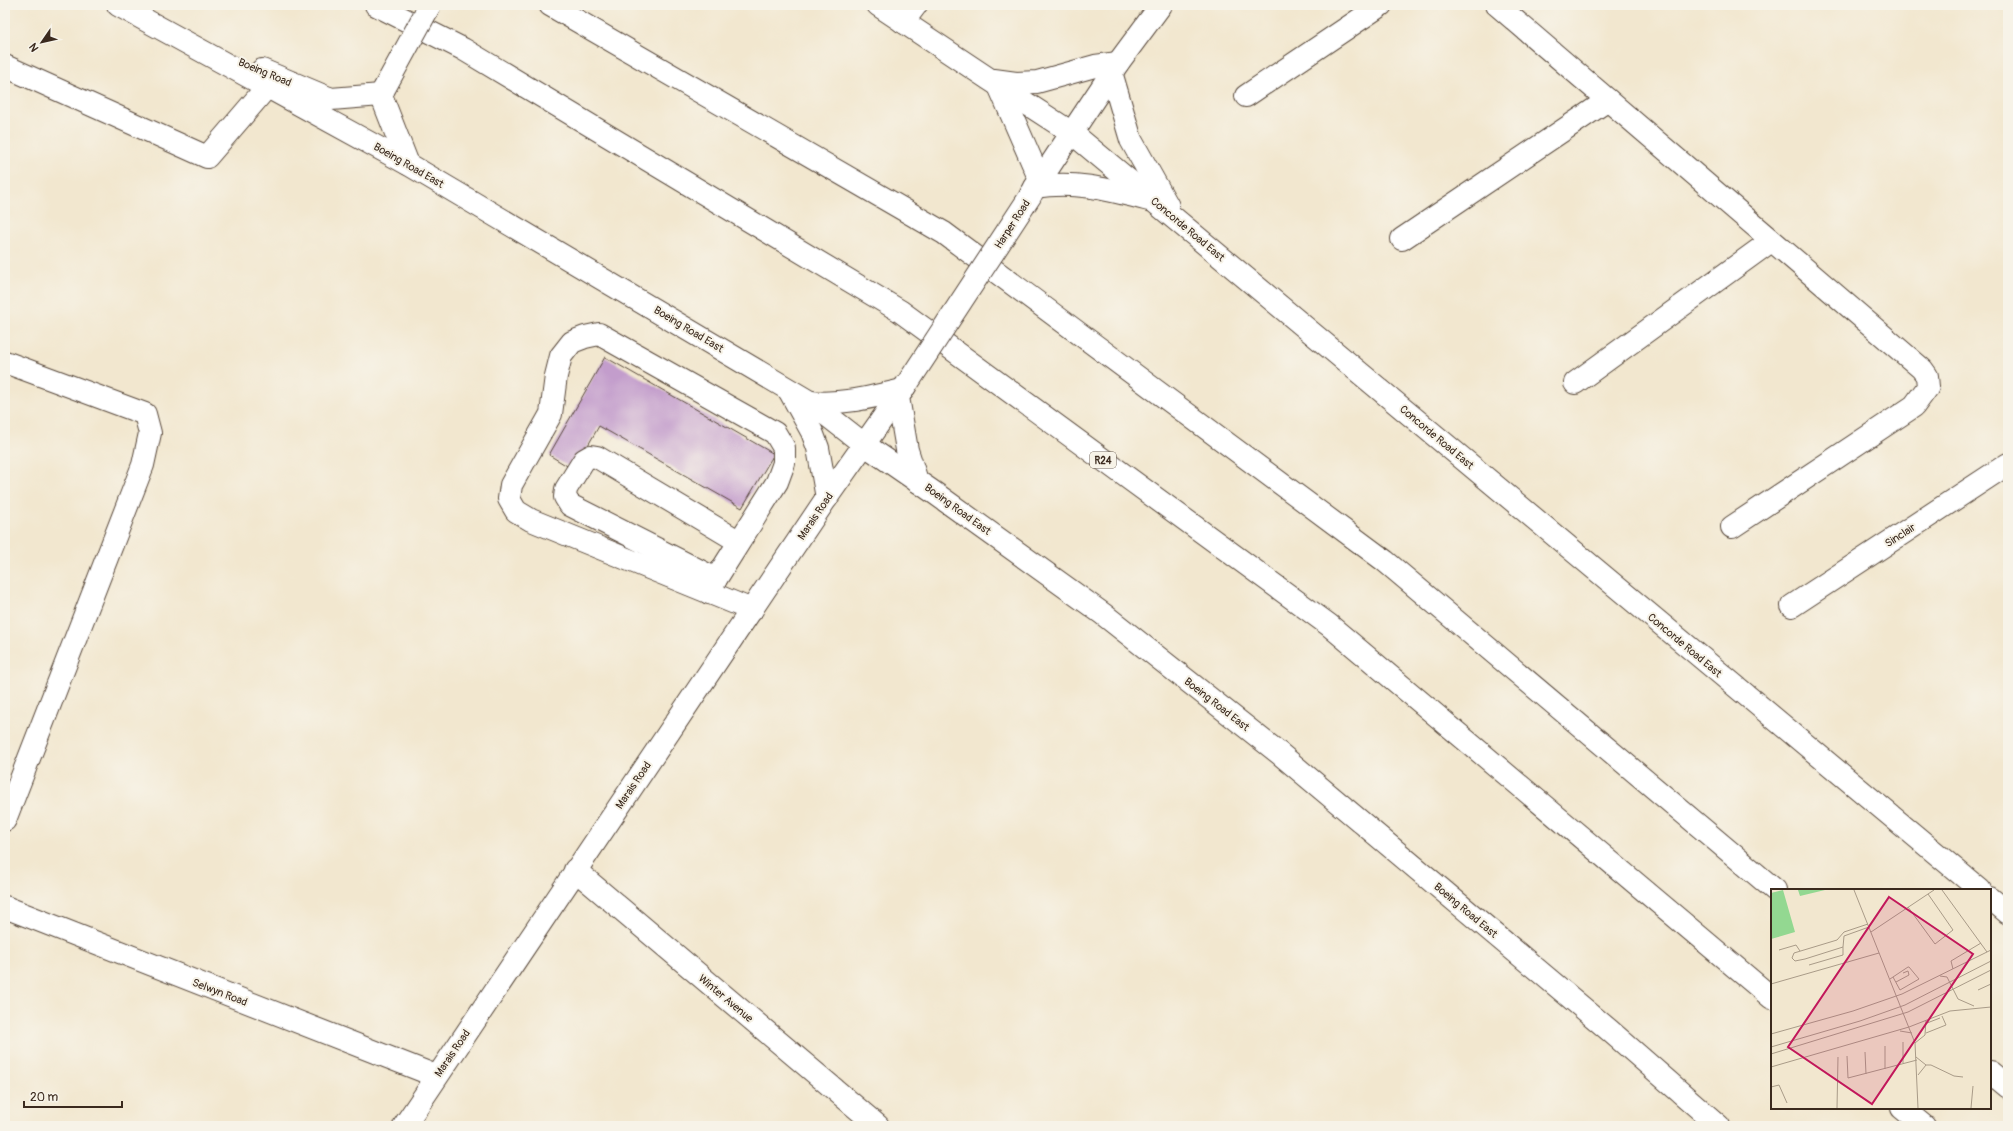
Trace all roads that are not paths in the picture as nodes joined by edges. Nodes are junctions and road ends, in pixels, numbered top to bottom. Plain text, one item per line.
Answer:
1 (118, 5) edge
2 (376, 5) edge
3 (430, 5) edge
4 (550, 5) edge
5 (878, 5) edge
6 (916, 5) edge
7 (1161, 5) edge
8 (1381, 5) edge
9 (1497, 5) edge
10 (903, 22) junction
11 (153, 25) junction
12 (5, 66) edge
13 (1115, 67) junction
14 (994, 82) junction
15 (267, 87) junction
16 (382, 92) junction
17 (1246, 96) dead end
18 (1608, 100) junction
19 (1072, 133) junction
20 (408, 164) junction
21 (1035, 187) junction
22 (1156, 202) junction
23 (1176, 219) junction
24 (1402, 239) dead end
25 (1771, 241) junction
26 (5, 362) edge
27 (1574, 383) dead end
28 (788, 387) junction
29 (903, 389) junction
30 (810, 402) junction
31 (865, 445) junction
32 (2008, 464) edge
33 (918, 481) junction
34 (827, 498) junction
35 (1732, 528) dead end
36 (738, 541) junction
37 (712, 586) junction
38 (1792, 606) dead end
39 (752, 610) junction
40 (5, 820) edge
41 (575, 870) junction
42 (1774, 889) edge
43 (1979, 889) edge
44 (1991, 899) edge
45 (5, 907) edge
46 (2008, 913) edge
47 (1771, 997) edge
48 (1991, 1073) edge
49 (436, 1076) junction
50 (2008, 1087) edge
51 (1903, 1109) edge
52 (404, 1126) edge
53 (878, 1126) edge
54 (1719, 1126) edge
55 (1924, 1126) edge

1 - 11 main road, Boeing Road East
2 - 47 main road, R24
3 - 16 main road, bridge
4 - 42 main road
5 - 10 main road, Concorde Road East
6 - 10 main road
7 - 13 main road, Harper Road
8 - 17 main road
9 - 18 main road
10 - 14 main road, Concorde Road East
11 - 15 main road, Boeing Road East
11 - 16 main road, Boeing Road
12 - 15 main road
13 - 14 main road
13 - 19 main road, Harper Road
13 - 23 main road
14 - 19 main road, Concorde Road East
14 - 21 main road
15 - 20 main road, Boeing Road East
16 - 20 main road
18 - 24 main road
18 - 25 main road
19 - 21 main road, Harper Road
19 - 22 main road, Concorde Road East
20 - 28 main road, Boeing Road East
21 - 22 main road
21 - 29 main road, Harper Road, bridge
22 - 23 main road, Concorde Road East
23 - 43 main road, Concorde Road East
25 - 27 main road
25 - 35 main road
26 - 40 main road
28 - 30 main road, Boeing Road East
28 - 34 main road
29 - 30 main road
29 - 31 main road, Harper Road
29 - 33 main road
30 - 31 main road, Boeing Road East
31 - 33 main road, Boeing Road East
31 - 34 main road, Marais Road
32 - 38 main road, Sinclair
33 - 54 main road, Boeing Road East
34 - 39 main road, Marais Road
36 - 37 main road
36 - 37 main road
36 - 37 main road
37 - 39 main road
39 - 41 main road, Marais Road
41 - 49 main road, Marais Road
41 - 53 main road, Winter Avenue
44 - 46 main road
45 - 49 main road, Selwyn Road
48 - 50 main road
49 - 52 main road, Marais Road
51 - 55 main road

